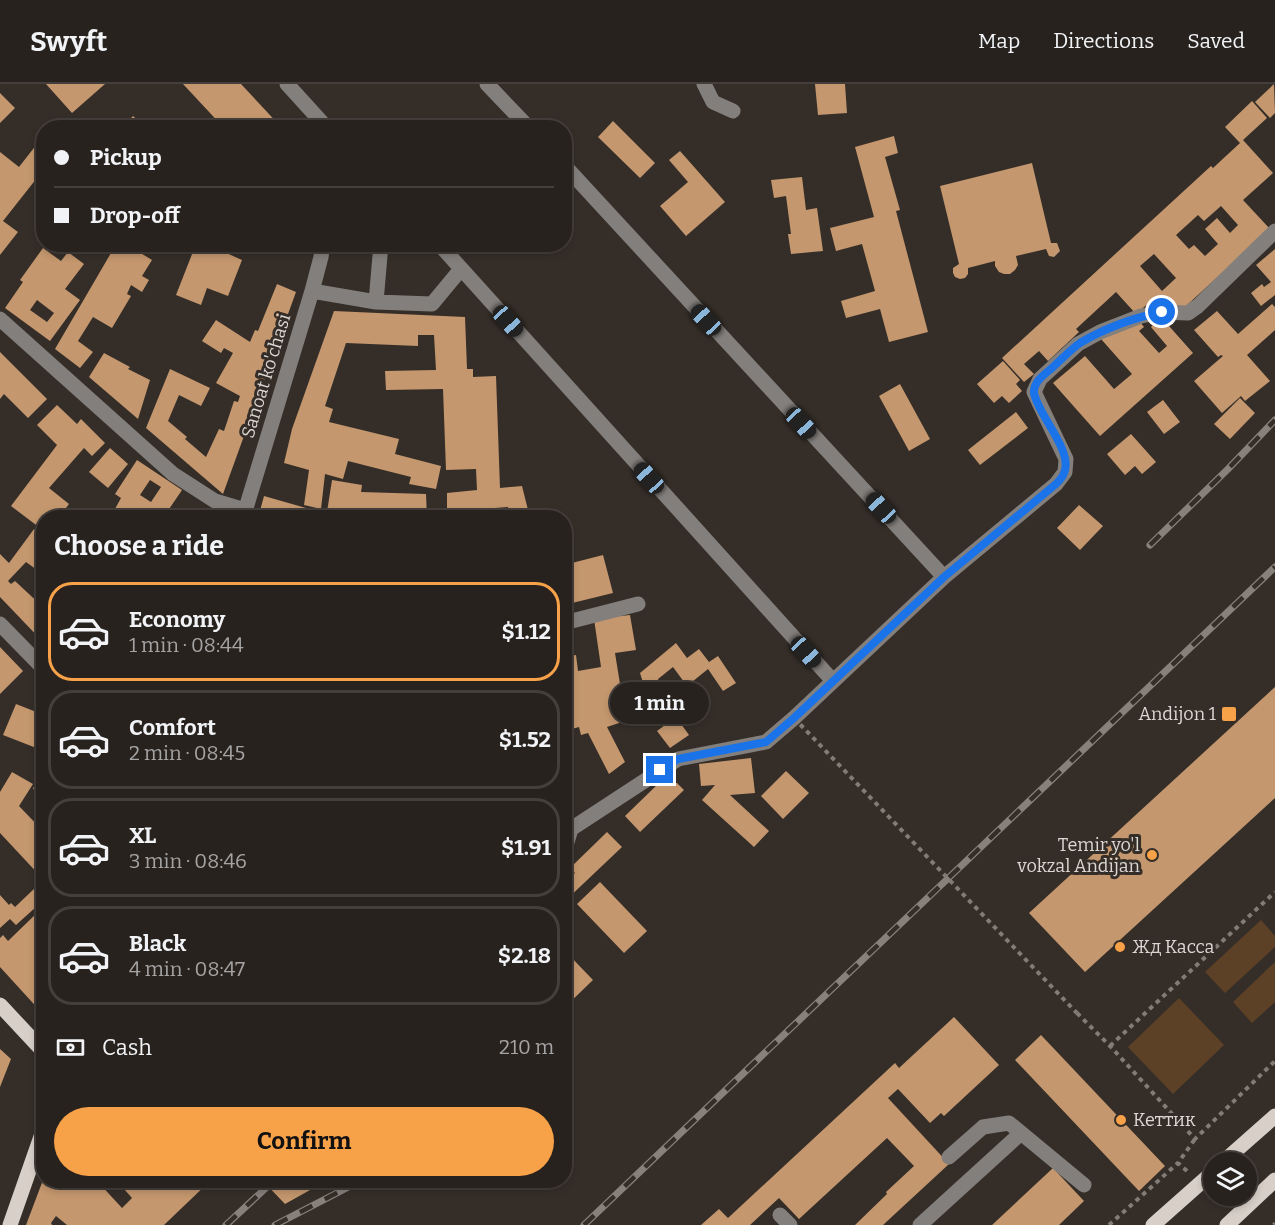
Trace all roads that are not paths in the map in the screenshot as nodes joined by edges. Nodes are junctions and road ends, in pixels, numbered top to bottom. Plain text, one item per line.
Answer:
1 (287, 84) edge
2 (487, 84) edge
3 (704, 84) edge
4 (733, 111) dead end
5 (320, 120) edge
6 (521, 120) edge
7 (572, 174) edge
8 (1275, 231) edge
9 (321, 252) edge
10 (380, 252) edge
11 (446, 252) edge
12 (461, 269) junction
13 (312, 291) junction
14 (376, 302) junction
15 (0, 319) edge
16 (235, 510) edge
17 (245, 510) edge
18 (944, 577) junction
19 (638, 604) dead end
20 (572, 621) edge
21 (0, 624) edge
22 (36, 661) edge
23 (833, 681) junction
24 (572, 826) edge
25 (0, 1005) edge
26 (36, 1043) edge
27 (1275, 1116) edge
28 (1021, 1133) junction
29 (36, 1151) edge
30 (1234, 1152) edge
31 (949, 1157) dead end
32 (1275, 1180) edge
33 (1203, 1181) edge
34 (1084, 1185) dead end
35 (10, 1225) edge
36 (920, 1225) edge
37 (1153, 1225) edge
38 (1227, 1225) edge

1 - 5 street
2 - 6 street
3 - 4 street
7 - 18 street
8 - 18 street
9 - 13 street, Sanoat ko'chasi
10 - 14 street
11 - 12 street
12 - 14 street
12 - 23 street
13 - 14 street
13 - 17 street, Sanoat ko'chasi
15 - 16 street
18 - 23 street
19 - 20 street
21 - 22 street
23 - 24 street
25 - 26 main road
27 - 30 main road
28 - 31 street
28 - 34 street
28 - 36 street
29 - 35 main road
32 - 38 main road
33 - 37 main road

